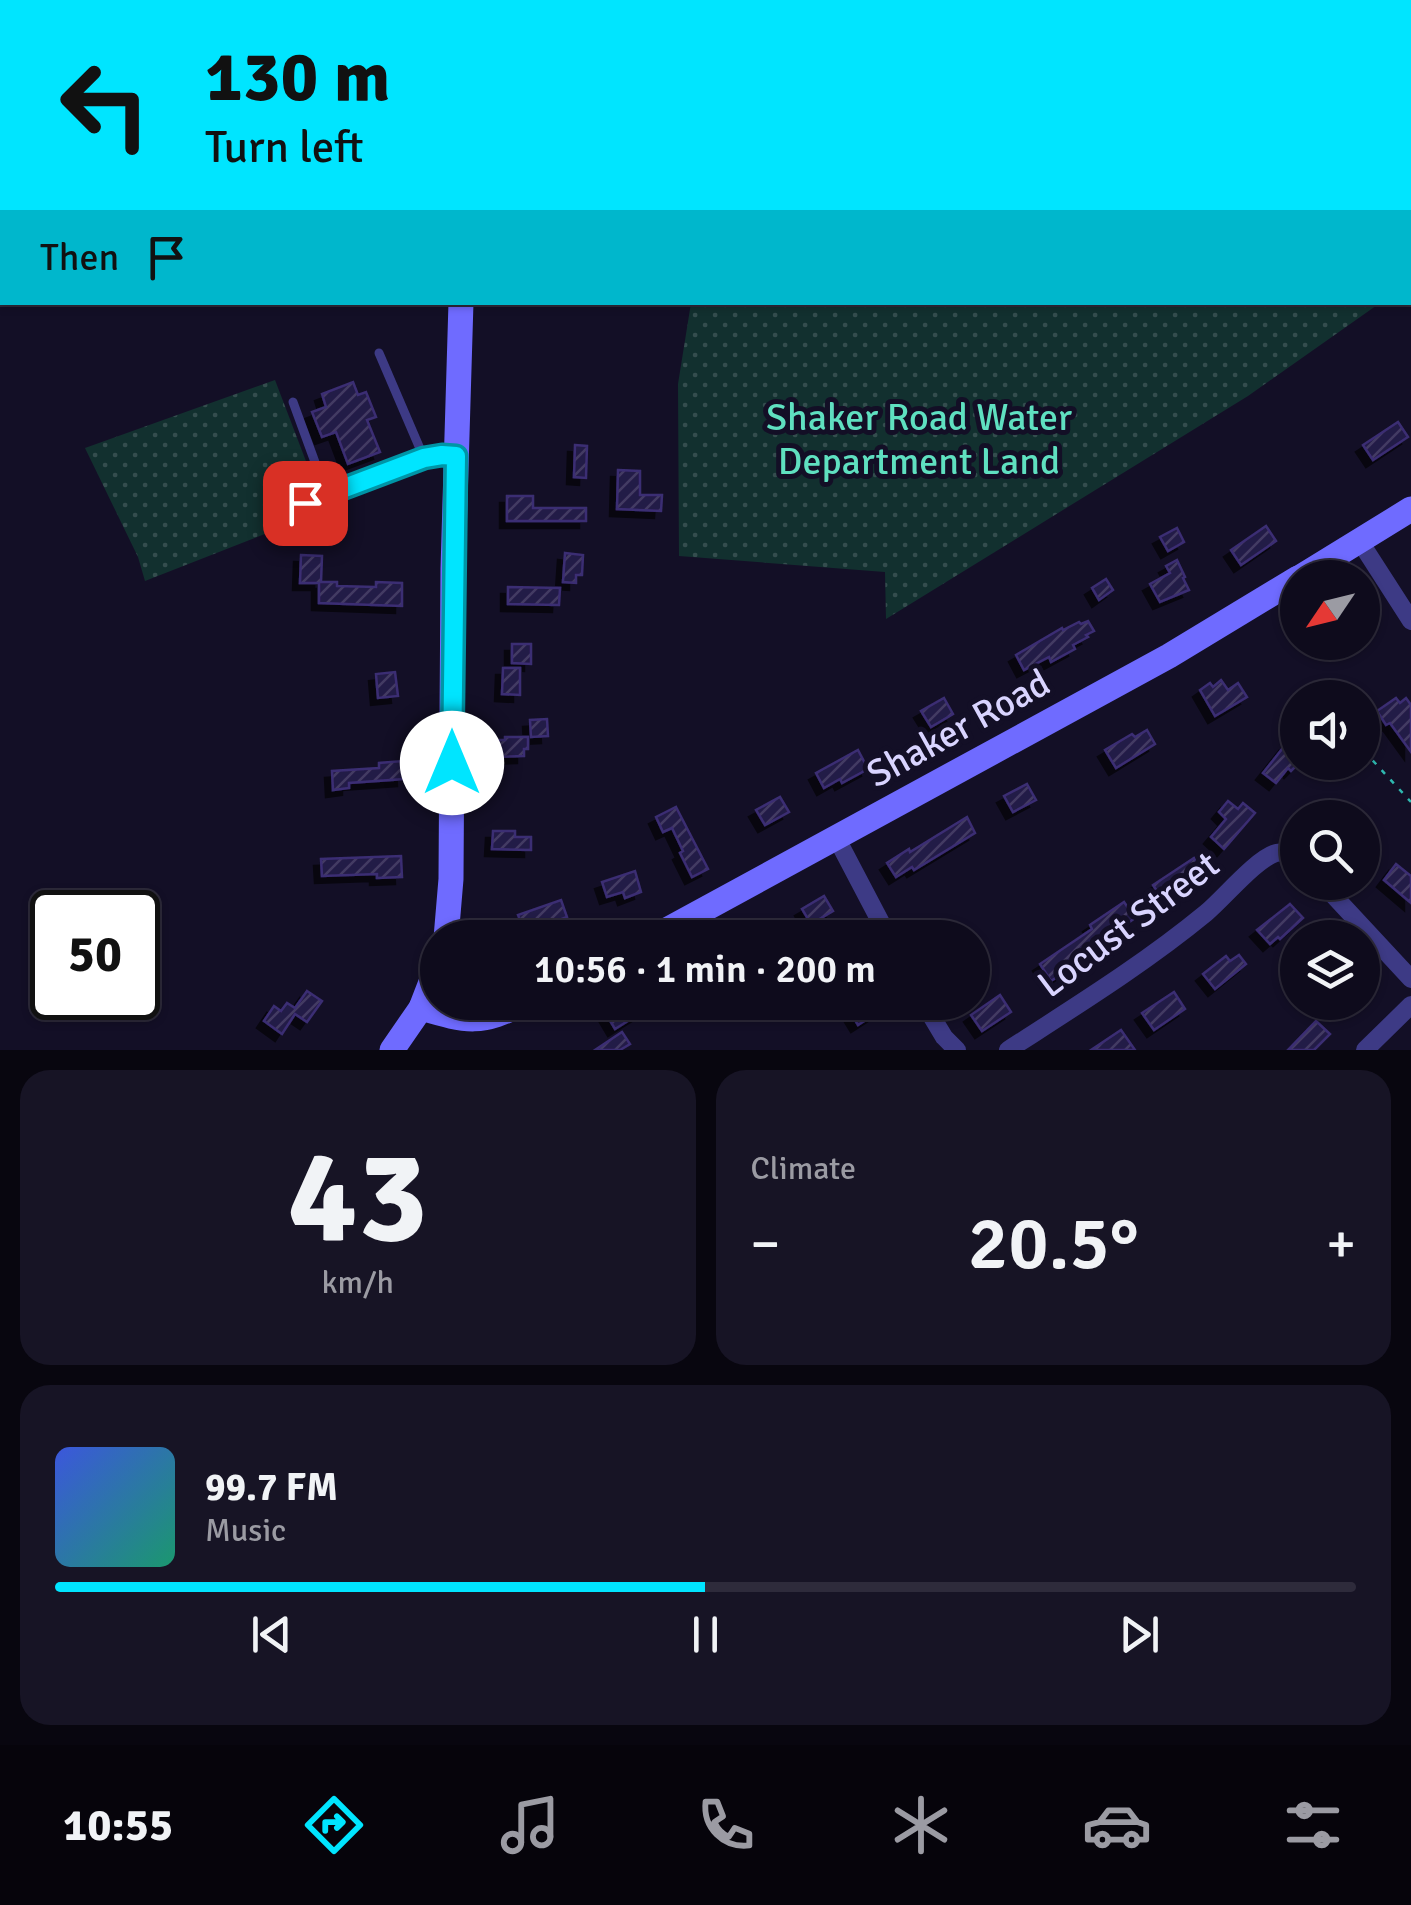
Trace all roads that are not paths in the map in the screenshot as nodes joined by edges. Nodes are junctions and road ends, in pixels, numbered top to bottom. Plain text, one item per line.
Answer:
1 (461, 305) edge
2 (378, 352) dead end
3 (293, 402) dead end
4 (456, 456) junction
5 (424, 458) junction
6 (327, 494) junction
7 (1411, 509) edge
8 (282, 511) dead end
9 (1360, 540) junction
10 (1327, 560) edge
11 (1280, 589) edge
12 (1411, 621) edge
13 (836, 838) junction
14 (1280, 854) edge
15 (1337, 900) edge
16 (447, 920) edge
17 (685, 920) edge
18 (879, 920) edge
19 (1411, 978) edge
20 (1411, 1004) edge
21 (420, 1009) edge
22 (934, 1020) edge
23 (392, 1050) edge
24 (957, 1050) edge
25 (1008, 1050) edge
26 (1365, 1050) edge

1 - 4 street
2 - 5 lane
3 - 6 lane
4 - 5 lane
4 - 16 street
5 - 6 lane
6 - 8 lane
7 - 9 street, Shaker Road
9 - 10 street, Shaker Road
9 - 12 street
11 - 13 street, Shaker Road
13 - 17 street, Shaker Road
13 - 18 street
14 - 25 street, Locust Street
15 - 19 street
20 - 26 street
21 - 23 street
22 - 24 street

